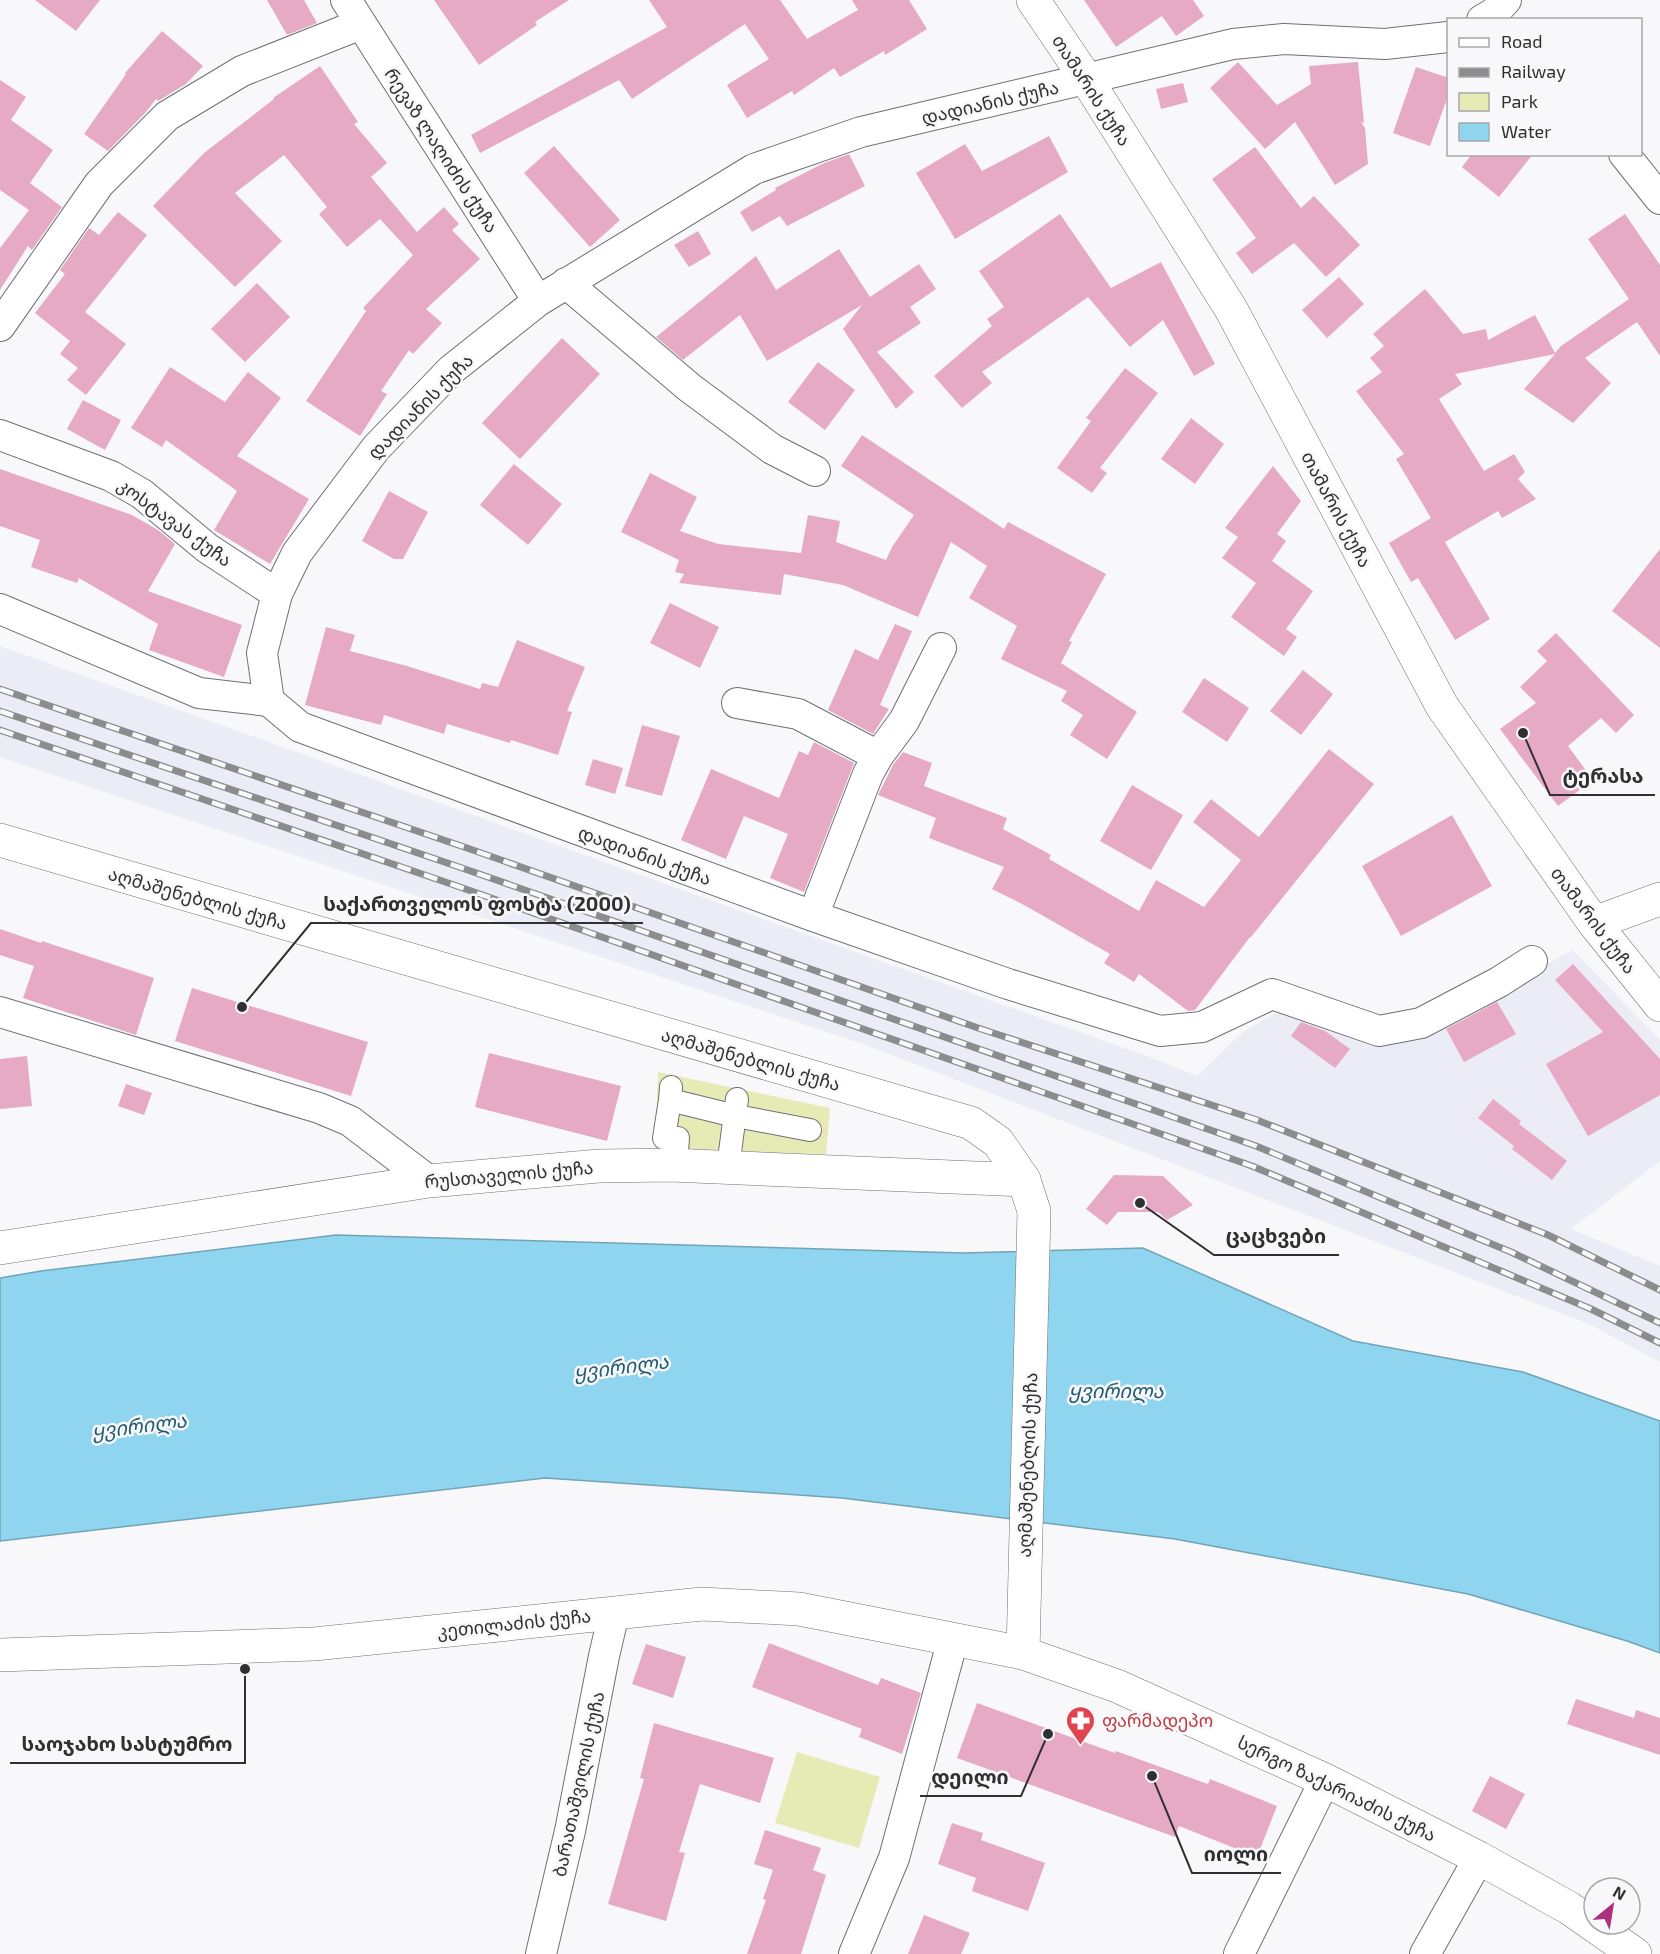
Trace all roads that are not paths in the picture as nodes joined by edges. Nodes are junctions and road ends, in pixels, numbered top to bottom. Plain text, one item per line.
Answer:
1 (1033, 0) edge
2 (354, 12) edge
3 (1447, 37) edge
4 (1087, 80) junction
5 (1626, 156) edge
6 (1660, 199) edge
7 (566, 283) junction
8 (538, 301) junction
9 (0, 326) edge
10 (0, 435) edge
11 (815, 471) dead end
12 (277, 594) junction
13 (0, 609) edge
14 (941, 648) dead end
15 (269, 701) junction
16 (737, 703) dead end
17 (878, 756) junction
18 (0, 840) edge
19 (1660, 899) edge
20 (813, 916) junction
21 (1594, 923) junction
22 (1532, 961) dead end
23 (1660, 1005) edge
24 (0, 1012) edge
25 (735, 1107) junction
26 (810, 1130) dead end
27 (676, 1151) dead end
28 (730, 1152) dead end
29 (1024, 1180) junction
30 (429, 1181) junction
31 (0, 1248) edge
32 (614, 1613) junction
33 (953, 1639) junction
34 (1023, 1653) junction
35 (0, 1655) edge
36 (1325, 1780) junction
37 (1479, 1857) junction
38 (540, 1954) edge
39 (854, 1954) edge
40 (1239, 1954) edge
41 (1425, 1954) edge
42 (1635, 1954) edge

1 - 4 main road, თამარის ქუჩა
2 - 8 street, რევაზ ლაღიძის ქუჩა
2 - 9 street
3 - 4 street, დადიანის ქუჩა
4 - 7 street, დადიანის ქუჩა
4 - 21 main road, თამარის ქუჩა
5 - 6 street
7 - 8 street, დადიანის ქუჩა
7 - 11 street
8 - 12 street, დადიანის ქუჩა
10 - 12 street, კოსტავას ქუჩა
12 - 15 street, დადიანის ქუჩა
13 - 15 street
14 - 17 street
15 - 20 street, დადიანის ქუჩა
16 - 17 street
17 - 20 street
18 - 29 main road, აღმაშენებლის ქუჩა
19 - 21 main road
20 - 22 street, დადიანის ქუჩა
21 - 23 main road, თამარის ქუჩა
24 - 30 street
25 - 26 street
25 - 27 street
25 - 28 street
29 - 30 main road, რუსთაველის ქუჩა
29 - 34 main road, აღმაშენებლის ქუჩა
30 - 31 main road, რუსთაველის ქუჩა
32 - 33 main road, კეთილაძის ქუჩა
32 - 35 main road, კეთილაძის ქუჩა
32 - 38 street, ბარათაშვილის ქუჩა
33 - 34 main road, კეთილაძის ქუჩა
33 - 39 street
34 - 36 main road, სერგო ზაქარიაძის ქუჩა
36 - 37 main road, სერგო ზაქარიაძის ქუჩა
36 - 40 street
37 - 41 street
37 - 42 main road, სერგო ზაქარიაძის ქუჩა

